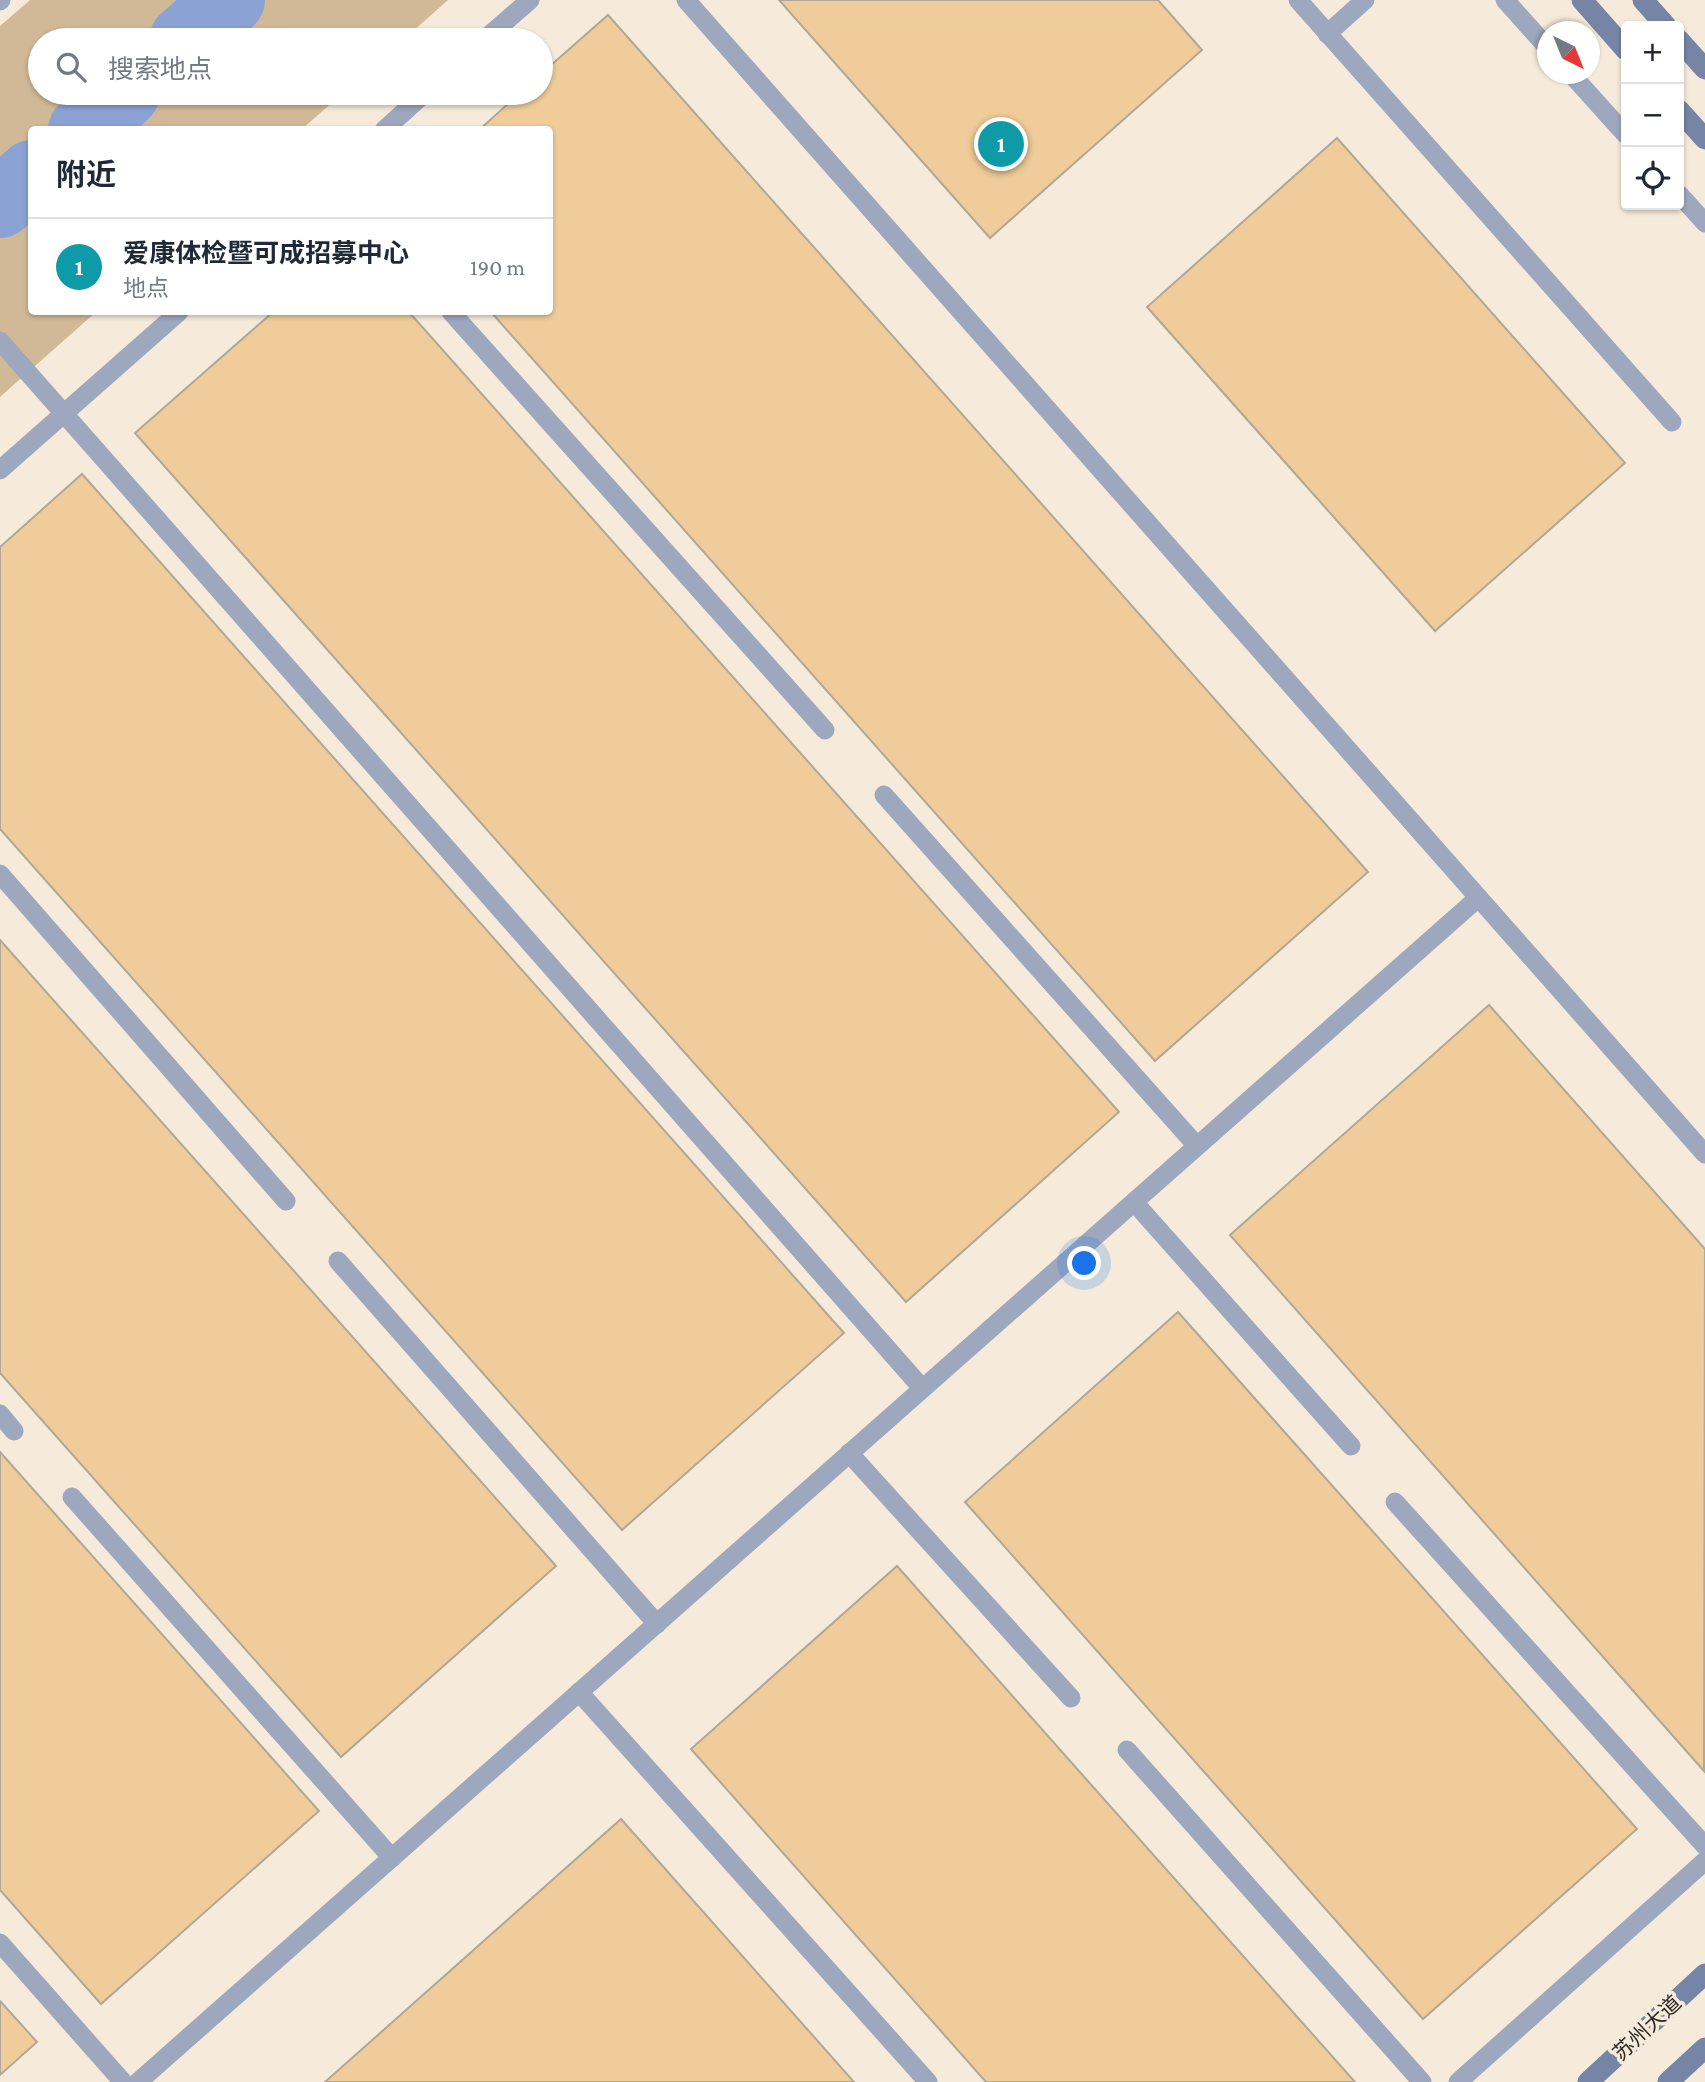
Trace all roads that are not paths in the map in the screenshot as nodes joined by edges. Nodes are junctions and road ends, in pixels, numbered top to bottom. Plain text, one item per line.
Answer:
1 (530, 0) edge
2 (686, 0) edge
3 (1298, 0) edge
4 (1365, 0) edge
5 (1505, 0) edge
6 (1582, 0) edge
7 (1643, 0) edge
8 (1662, 21) edge
9 (498, 28) edge
10 (1327, 34) junction
11 (1537, 36) edge
12 (1621, 44) edge
13 (1684, 46) edge
14 (1705, 69) edge
15 (1580, 84) edge
16 (412, 105) edge
17 (1684, 116) edge
18 (388, 126) edge
19 (1621, 129) edge
20 (1705, 139) edge
21 (1684, 200) edge
22 (1705, 223) edge
23 (176, 315) edge
24 (454, 315) edge
25 (0, 341) edge
26 (63, 414) junction
27 (1672, 422) dead end
28 (0, 470) edge
29 (825, 730) dead end
30 (884, 795) dead end
31 (0, 874) edge
32 (1478, 898) junction
33 (1197, 1146) junction
34 (1705, 1154) edge
35 (286, 1201) dead end
36 (1134, 1202) junction
37 (338, 1261) dead end
38 (922, 1388) junction
39 (0, 1414) edge
40 (15, 1431) dead end
41 (1351, 1446) dead end
42 (849, 1453) junction
43 (72, 1497) dead end
44 (1395, 1502) dead end
45 (657, 1624) junction
46 (579, 1692) junction
47 (1071, 1698) dead end
48 (1127, 1750) dead end
49 (1705, 1846) edge
50 (392, 1858) junction
51 (1705, 1861) edge
52 (0, 1943) edge
53 (1705, 1974) edge
54 (1705, 2048) edge
55 (123, 2082) edge
56 (138, 2082) edge
57 (928, 2082) edge
58 (1422, 2082) edge
59 (1458, 2082) edge
60 (1588, 2082) edge
61 (1668, 2082) edge

1 - 9 lane
2 - 32 lane
3 - 10 lane
4 - 10 lane
5 - 11 lane
6 - 12 street
7 - 8 street
10 - 27 lane
13 - 14 street
15 - 19 lane
16 - 18 lane
17 - 20 street
21 - 22 lane
23 - 26 lane
24 - 29 lane
25 - 26 lane
26 - 28 lane
26 - 38 lane
30 - 33 lane
31 - 35 lane
32 - 33 lane
32 - 34 lane
33 - 36 lane
36 - 38 lane
36 - 41 lane
37 - 45 lane
38 - 42 lane
39 - 40 lane
42 - 45 lane
42 - 47 lane
43 - 50 lane
44 - 49 lane
45 - 46 lane
46 - 50 lane
46 - 57 lane
48 - 58 lane
50 - 56 lane
51 - 59 lane
52 - 55 lane
53 - 60 street, 苏州大道
54 - 61 street

